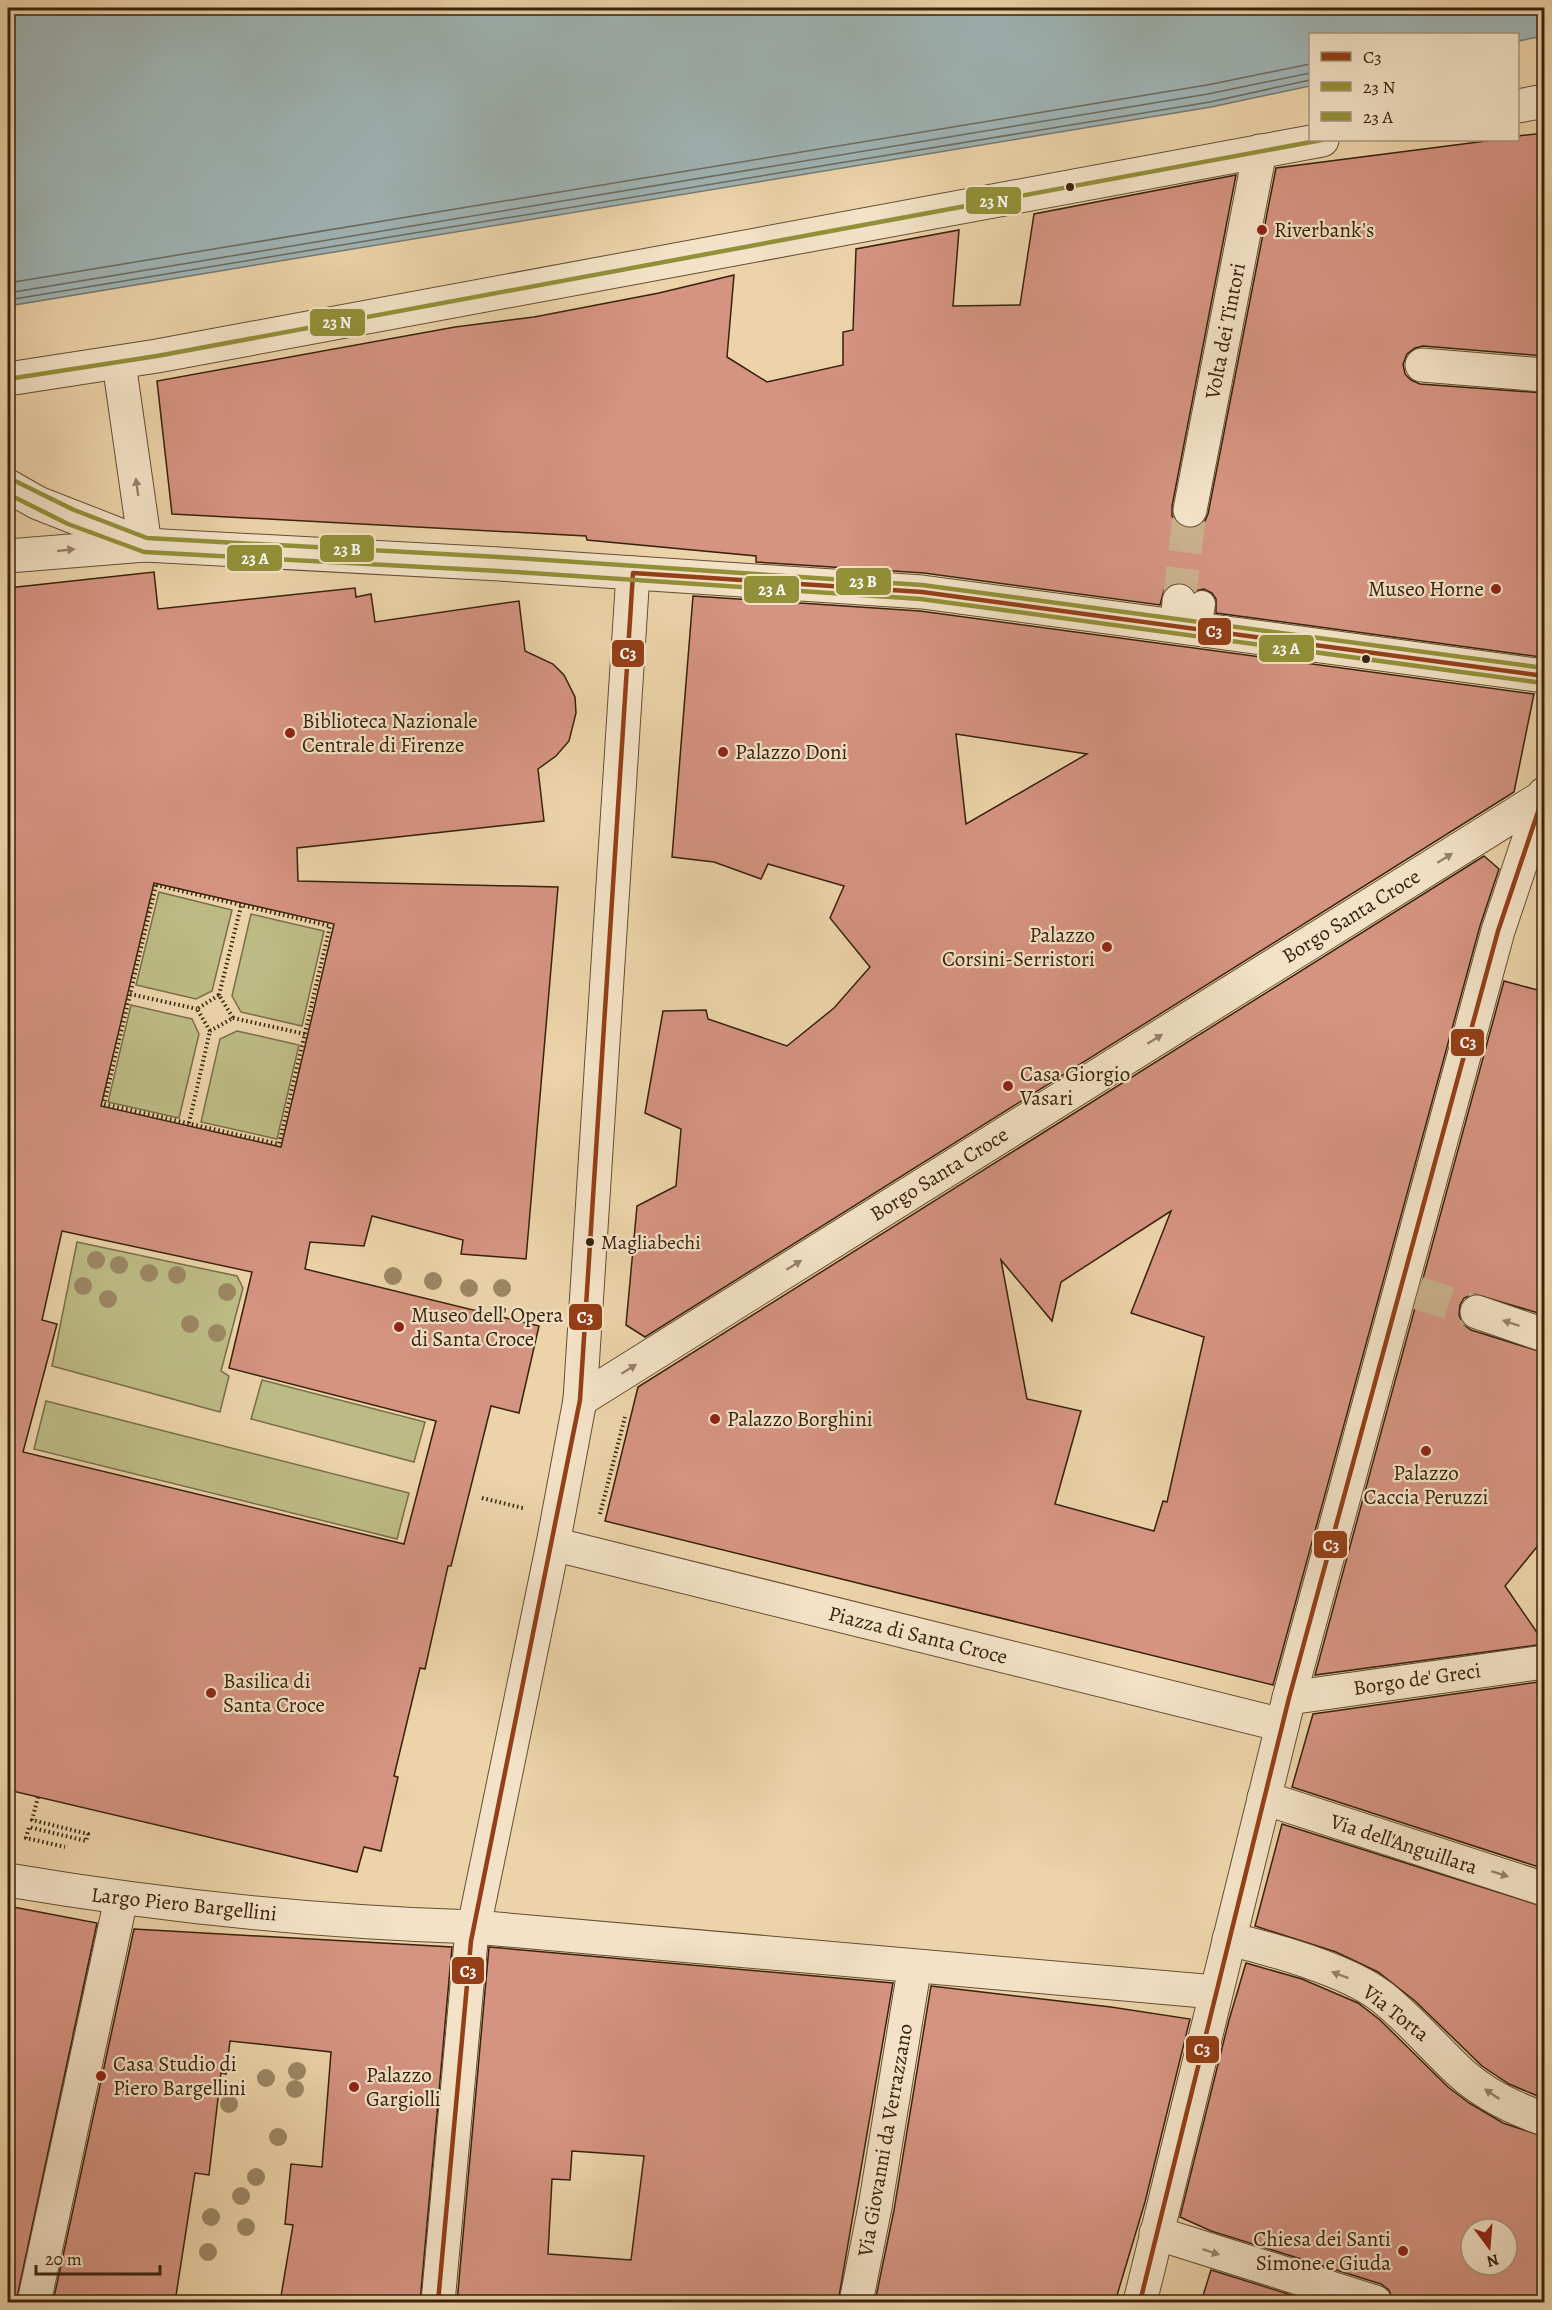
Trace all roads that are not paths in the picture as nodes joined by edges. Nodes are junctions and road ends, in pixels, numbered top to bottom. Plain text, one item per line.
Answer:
1 (1545, 101) edge
2 (1519, 105) edge
3 (1316, 141) edge
4 (1260, 151) junction
5 (119, 363) junction
6 (1422, 364) dead end
7 (1545, 375) edge
8 (8, 379) edge
9 (8, 486) edge
10 (1190, 510) tunnel mouth
11 (145, 544) junction
12 (8, 556) edge
13 (633, 573) junction
14 (1545, 676) edge
15 (1544, 795) edge
16 (1477, 1312) tunnel mouth
17 (1545, 1335) edge
18 (580, 1400) junction
19 (553, 1544) junction
20 (1545, 1662) edge
21 (1286, 1712) junction
22 (1264, 1798) junction
23 (8, 1880) edge
24 (1545, 1889) edge
25 (121, 1899) junction
26 (472, 1934) junction
27 (1228, 1939) junction
28 (913, 1977) dead end
29 (1214, 1998) junction
30 (1545, 2119) edge
31 (1156, 2233) junction
32 (34, 2302) edge
33 (438, 2302) edge
34 (856, 2302) edge
35 (1140, 2302) edge
36 (1375, 2302) edge

1 - 2 street
3 - 4 street
4 - 5 street
4 - 10 street, Volta dei Tintori
5 - 8 street
11 -> 5 street
6 - 7 street
9 - 11 street
12 -> 11 street
11 - 13 street
13 - 14 street
13 - 18 street
18 -> 15 street, Borgo Santa Croce
15 - 21 street
17 -> 16 street
18 - 19 street
19 - 21 street, Piazza di Santa Croce
19 - 26 street
20 - 21 street, Borgo de' Greci
21 - 22 street
22 -> 24 street, Via dell'Anguillara
22 - 27 street
23 - 25 street, Largo Piero Bargellini
25 - 26 street, Largo Piero Bargellini
25 - 32 street
26 - 29 street
26 - 33 street
27 - 29 street
30 -> 27 street, Via Torta
28 - 34 street, Via Giovanni da Verrazzano
29 - 31 street
31 - 35 street
31 -> 36 street

